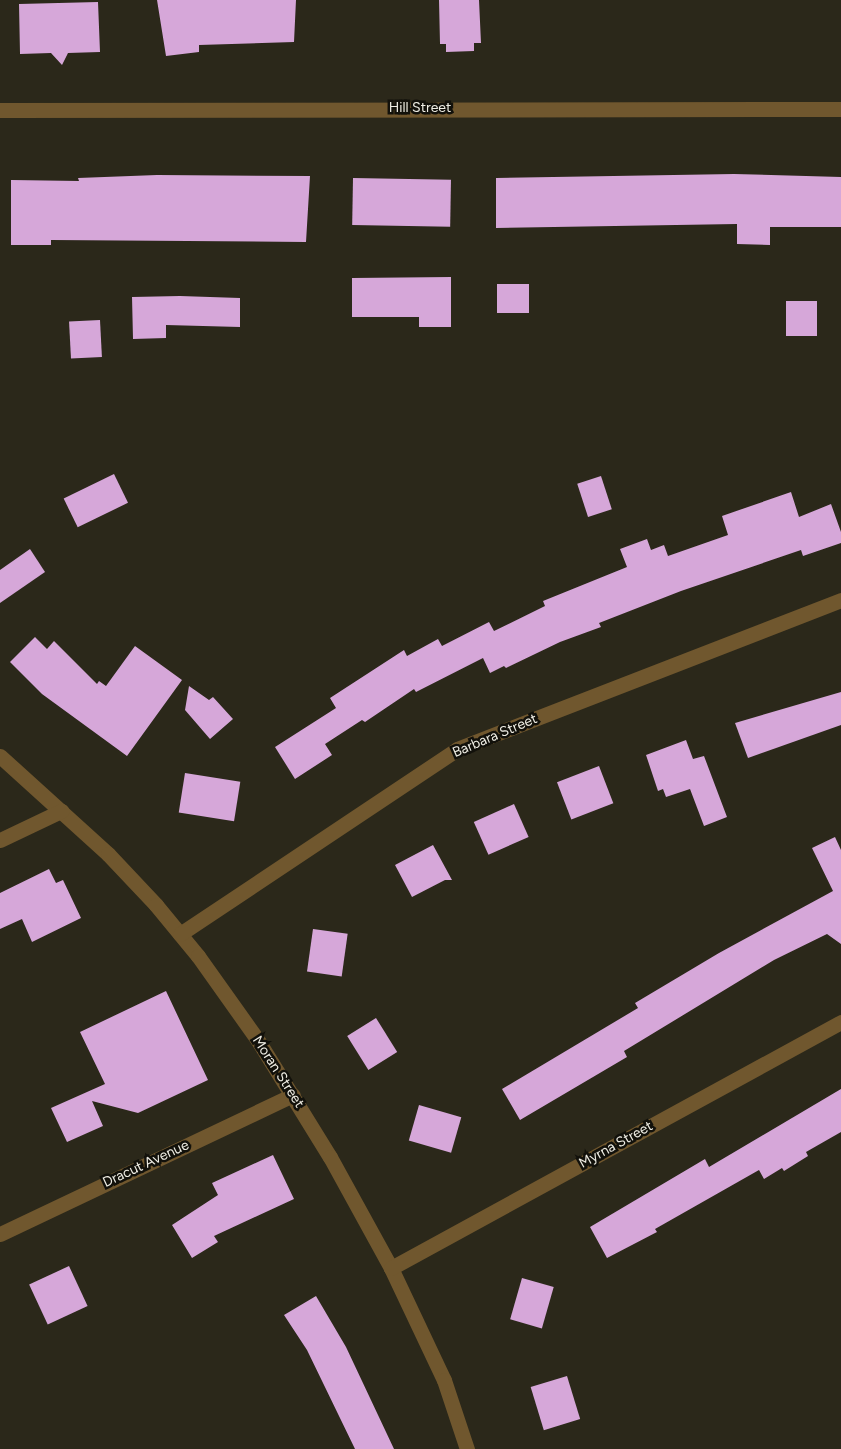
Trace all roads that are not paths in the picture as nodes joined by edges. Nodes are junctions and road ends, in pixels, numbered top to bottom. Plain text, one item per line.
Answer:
1 (841, 109) edge
2 (0, 110) edge
3 (841, 600) edge
4 (0, 756) edge
5 (61, 811) junction
6 (0, 840) edge
7 (180, 934) junction
8 (841, 1022) edge
9 (293, 1095) junction
10 (0, 1234) edge
11 (391, 1268) junction
12 (468, 1449) edge

1 - 2 street, Hill Street
3 - 7 street, Barbara Street
4 - 5 street, Moran Street
5 - 6 street
5 - 7 street, Moran Street
7 - 9 street, Moran Street
8 - 11 street, Myrna Street
9 - 10 street, Dracut Avenue
9 - 11 street, Moran Street
11 - 12 street, Moran Street

